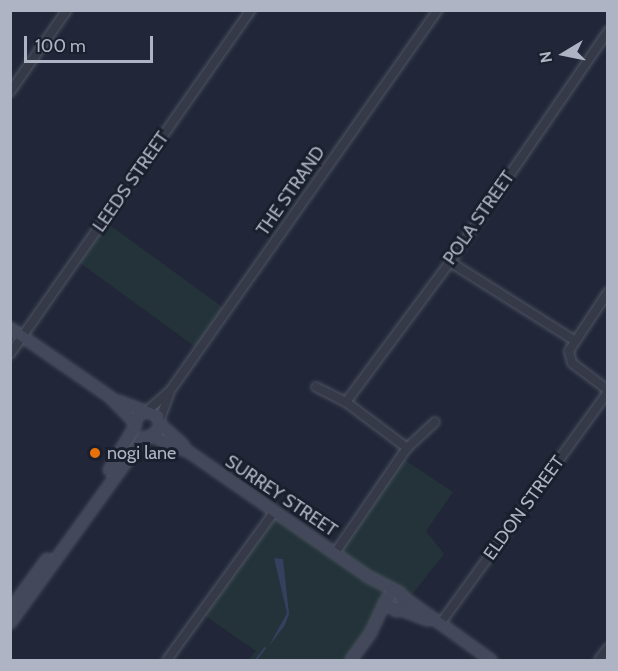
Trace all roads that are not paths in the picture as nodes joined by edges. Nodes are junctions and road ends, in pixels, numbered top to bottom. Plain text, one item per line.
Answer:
1 (68, 10) edge
2 (251, 10) edge
3 (438, 10) edge
4 (608, 31) edge
5 (10, 92) edge
6 (450, 262) junction
7 (608, 292) edge
8 (10, 328) edge
9 (22, 336) junction
10 (574, 340) junction
11 (10, 354) edge
12 (316, 387) dead end
13 (170, 391) junction
14 (608, 391) edge
15 (110, 397) junction
16 (346, 402) junction
17 (145, 411) junction
18 (160, 422) junction
19 (435, 422) dead end
20 (135, 425) junction
21 (148, 436) junction
22 (406, 448) junction
23 (189, 452) junction
24 (274, 512) junction
25 (335, 553) junction
26 (391, 597) junction
27 (10, 610) edge
28 (398, 610) junction
29 (10, 623) edge
30 (440, 624) junction
31 (371, 632) junction
32 (608, 648) edge
33 (167, 660) edge
34 (351, 660) edge
35 (491, 660) edge
36 (599, 660) edge

1 - 5 street
2 - 9 street, LEEDS STREET
3 - 13 street, THE STRAND
4 - 6 street, POLA STREET
6 - 10 street
6 - 16 street, POLA STREET
7 - 10 street
8 - 9 street
9 - 11 street, LEEDS STREET
9 - 15 street
10 - 14 street
12 - 16 street
13 - 17 street, THE STRAND
13 - 18 street, THE STRAND
14 - 30 street, ELDON STREET
15 - 17 street
15 - 20 street
16 - 22 street
17 - 18 street, SURREY STREET
17 - 20 street
18 - 21 street
18 - 23 street, SURREY STREET
19 - 22 street
20 - 21 street
20 - 27 street
21 - 23 street, SURREY STREET
21 - 29 street
22 - 25 street
23 - 24 street, SURREY STREET
24 - 25 street, SURREY STREET
24 - 33 street
25 - 26 street, SURREY STREET
26 - 28 street
26 - 28 street, SURREY STREET
26 - 30 street, SURREY STREET
26 - 31 street
28 - 30 street, SURREY STREET
28 - 31 street
30 - 35 street, SURREY STREET
31 - 34 street
32 - 36 street

